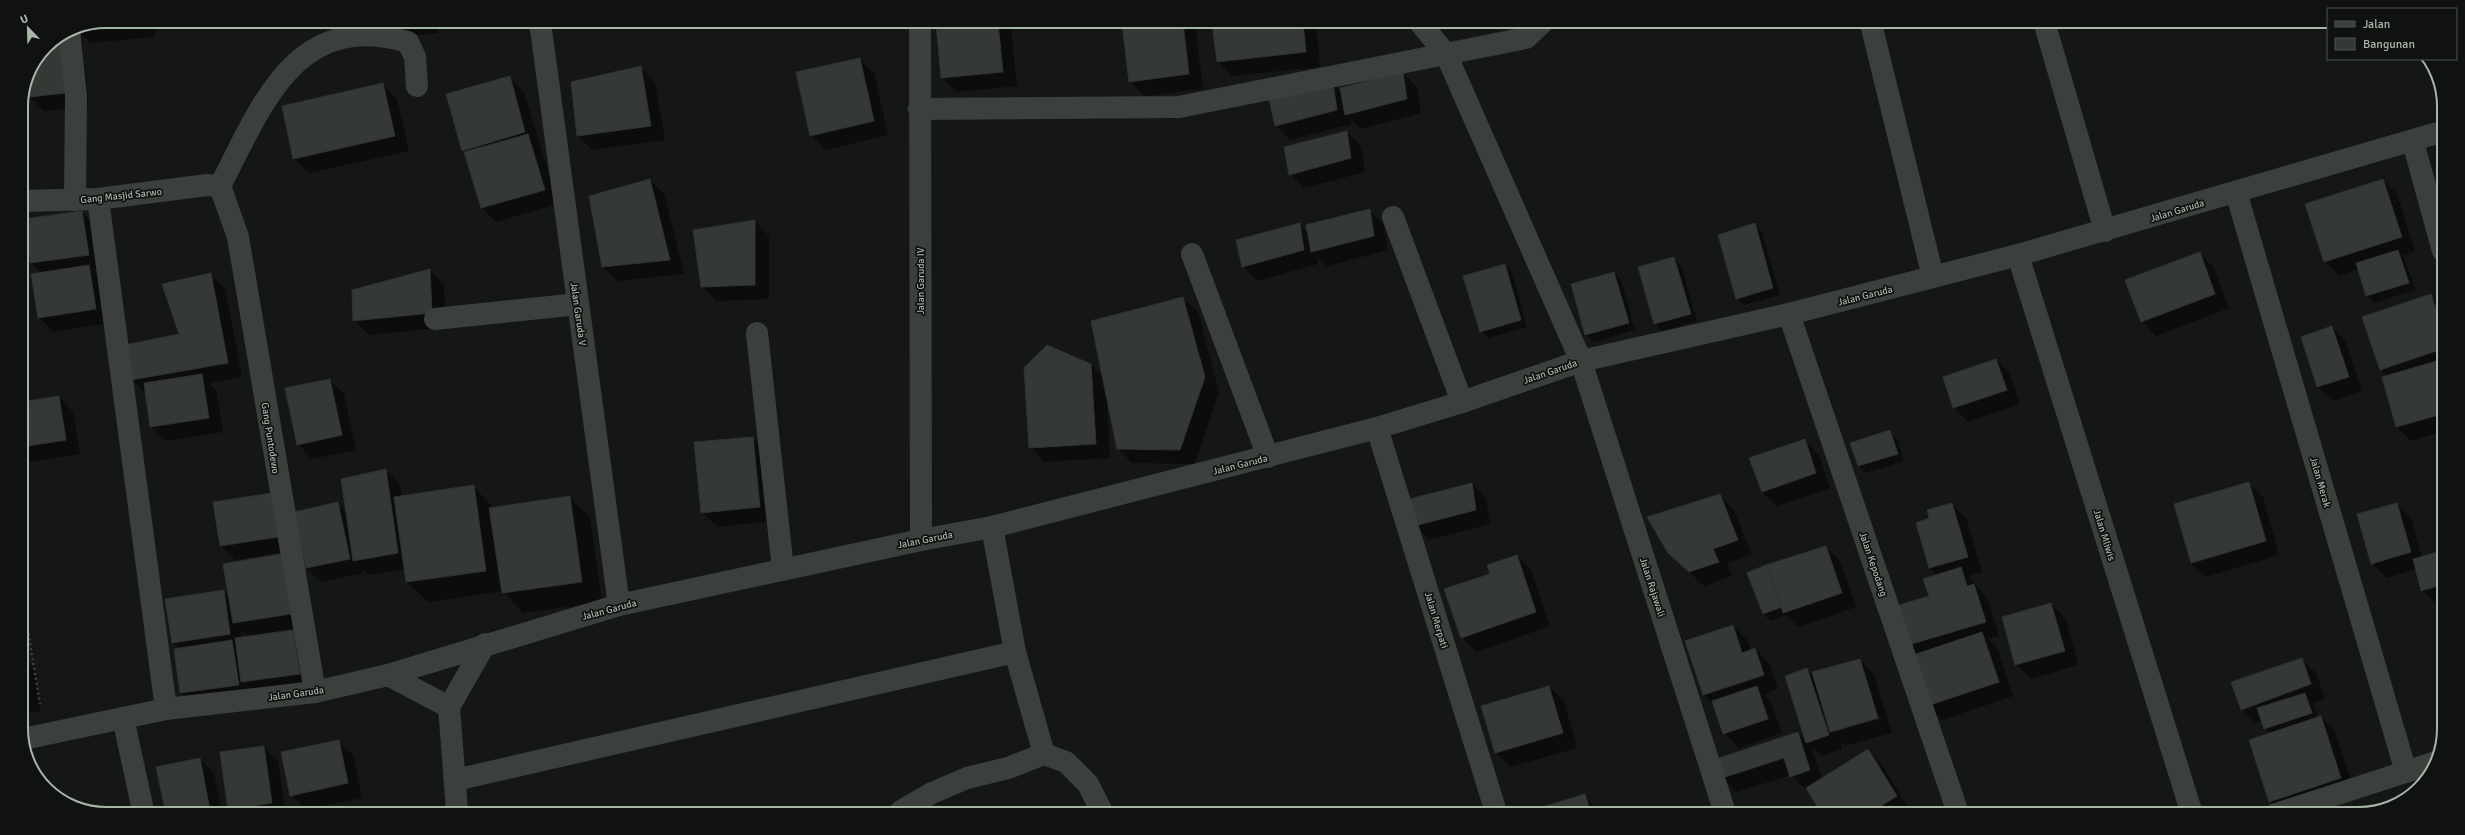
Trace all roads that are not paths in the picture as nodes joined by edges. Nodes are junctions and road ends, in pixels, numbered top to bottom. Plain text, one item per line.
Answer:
1 (541, 28) edge
2 (920, 28) edge
3 (1424, 28) edge
4 (1537, 28) edge
5 (1872, 28) edge
6 (2046, 28) edge
7 (70, 37) edge
8 (1446, 54) junction
9 (417, 86) dead end
10 (919, 109) junction
11 (2437, 133) edge
12 (2413, 142) junction
13 (220, 186) junction
14 (2236, 192) junction
15 (98, 199) junction
16 (75, 200) junction
17 (28, 201) edge
18 (1393, 217) dead end
19 (2437, 229) edge
20 (2105, 231) junction
21 (1192, 254) dead end
22 (2018, 256) junction
23 (1933, 278) junction
24 (578, 304) junction
25 (1789, 314) junction
26 (435, 319) dead end
27 (757, 333) dead end
28 (1580, 360) junction
29 (1462, 402) junction
30 (1377, 428) junction
31 (1268, 457) junction
32 (992, 527) junction
33 (921, 540) junction
34 (783, 569) junction
35 (619, 605) junction
36 (485, 644) junction
37 (1015, 652) junction
38 (388, 675) junction
39 (315, 692) junction
40 (448, 708) junction
41 (166, 709) junction
42 (123, 718) junction
43 (28, 738) edge
44 (1044, 754) junction
45 (2429, 764) edge
46 (2406, 772) junction
47 (455, 780) junction
48 (142, 807) edge
49 (457, 807) edge
50 (908, 807) edge
51 (1100, 807) edge
52 (1494, 807) edge
53 (1723, 807) edge
54 (1956, 807) edge
55 (2190, 807) edge
56 (2298, 807) edge

1 - 24 street, Jalan Garuda V
2 - 10 street, Jalan Garuda IV
3 - 8 street, Jalan Rajawali
4 - 8 street
5 - 23 street
6 - 20 street
7 - 16 street
8 - 10 street
8 - 28 street, Jalan Rajawali
9 - 13 street
10 - 33 street, Jalan Garuda IV
11 - 12 street, Jalan Garuda
12 - 14 street, Jalan Garuda
12 - 19 street
13 - 15 street, Gang Masjid Sarwo
13 - 39 street, Gang Puntodewo
14 - 20 street, Jalan Garuda
14 - 46 street, Jalan Merak
15 - 16 street, Gang Masjid Sarwo
15 - 41 street
16 - 17 street, Gang Masjid Sarwo
18 - 29 street
20 - 22 street, Jalan Garuda
21 - 31 street
22 - 23 street, Jalan Garuda
22 - 55 street, Jalan Mliwis
23 - 25 street, Jalan Garuda
24 - 26 street
24 - 35 street, Jalan Garuda V
25 - 28 street, Jalan Garuda
25 - 54 street, Jalan Kepodang
27 - 34 street
28 - 29 street, Jalan Garuda
28 - 53 street, Jalan Rajawali
29 - 30 street, Jalan Garuda
30 - 31 street, Jalan Garuda
30 - 52 street, Jalan Merpati
31 - 32 street, Jalan Garuda
32 - 33 street, Jalan Garuda
32 - 37 street
33 - 34 street, Jalan Garuda
34 - 35 street, Jalan Garuda
35 - 36 street, Jalan Garuda
36 - 38 street, Jalan Garuda
36 - 40 street
37 - 44 street
37 - 47 street
38 - 39 street, Jalan Garuda
38 - 40 street
39 - 41 street, Jalan Garuda
40 - 47 street
41 - 42 street, Jalan Garuda
42 - 43 street, Jalan Garuda
42 - 48 street
44 - 50 street
44 - 51 street
45 - 46 street
46 - 56 street
47 - 49 street

